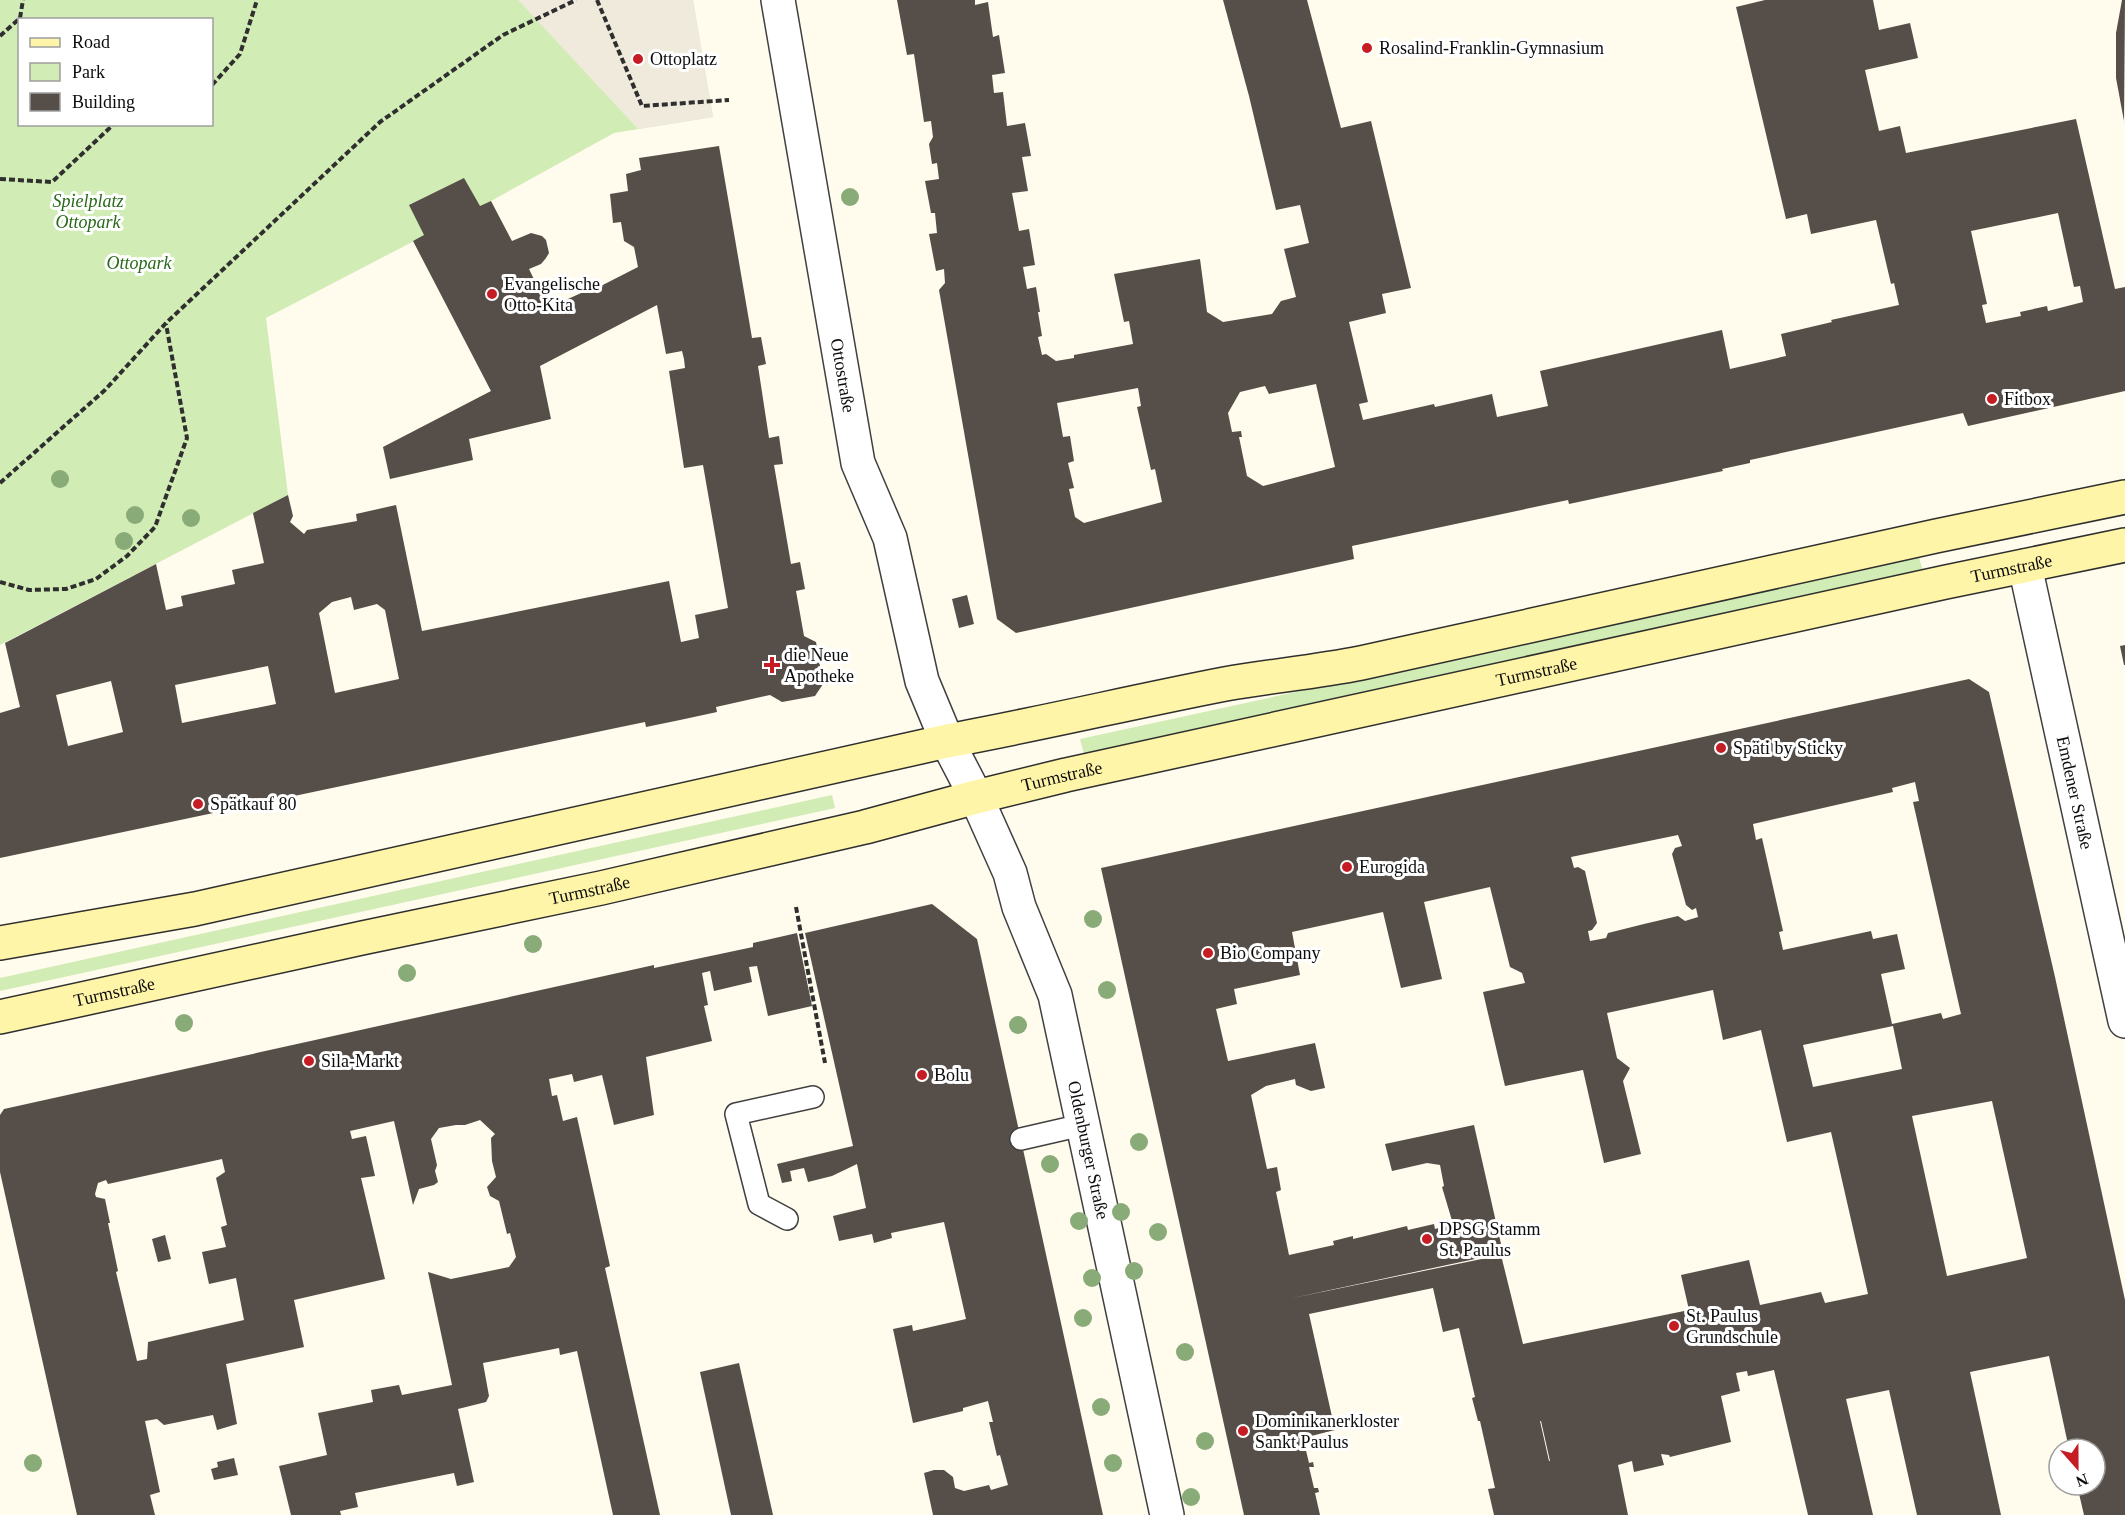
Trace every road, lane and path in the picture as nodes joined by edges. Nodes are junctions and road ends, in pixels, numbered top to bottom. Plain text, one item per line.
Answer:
1 (23, 0) edge
2 (257, 0) edge
3 (576, 0) edge
4 (597, 0) edge
5 (778, 0) edge
6 (20, 18) edge
7 (18, 20) edge
8 (0, 36) edge
9 (213, 84) edge
10 (729, 100) dead end
11 (112, 126) edge
12 (0, 179) edge
13 (166, 323) junction
14 (0, 483) edge
15 (2125, 497) edge
16 (2125, 545) edge
17 (2025, 567) junction
18 (0, 582) edge
19 (947, 741) junction
20 (976, 797) junction
21 (796, 907) dead end
22 (0, 943) edge
23 (0, 1017) edge
24 (2125, 1021) edge
25 (813, 1097) joint
26 (1082, 1125) junction
27 (1021, 1139) dead end
28 (787, 1220) dead end
29 (1167, 1515) edge

1 - 6 path
2 - 9 path
3 - 13 path
4 - 10 path
5 - 19 street, Ottostraße
7 - 8 path
11 - 12 path
13 - 14 path
13 - 18 path
15 - 19 main road
16 - 17 main road, Turmstraße
17 - 20 main road, Turmstraße
17 - 24 street, Emdener Straße
19 - 20 street, Ottostraße
19 - 22 main road
20 - 23 main road, Turmstraße
20 - 26 street, Oldenburger Straße
21 - 25 path
25 - 28 lane
26 - 27 lane
26 - 29 street, Oldenburger Straße

